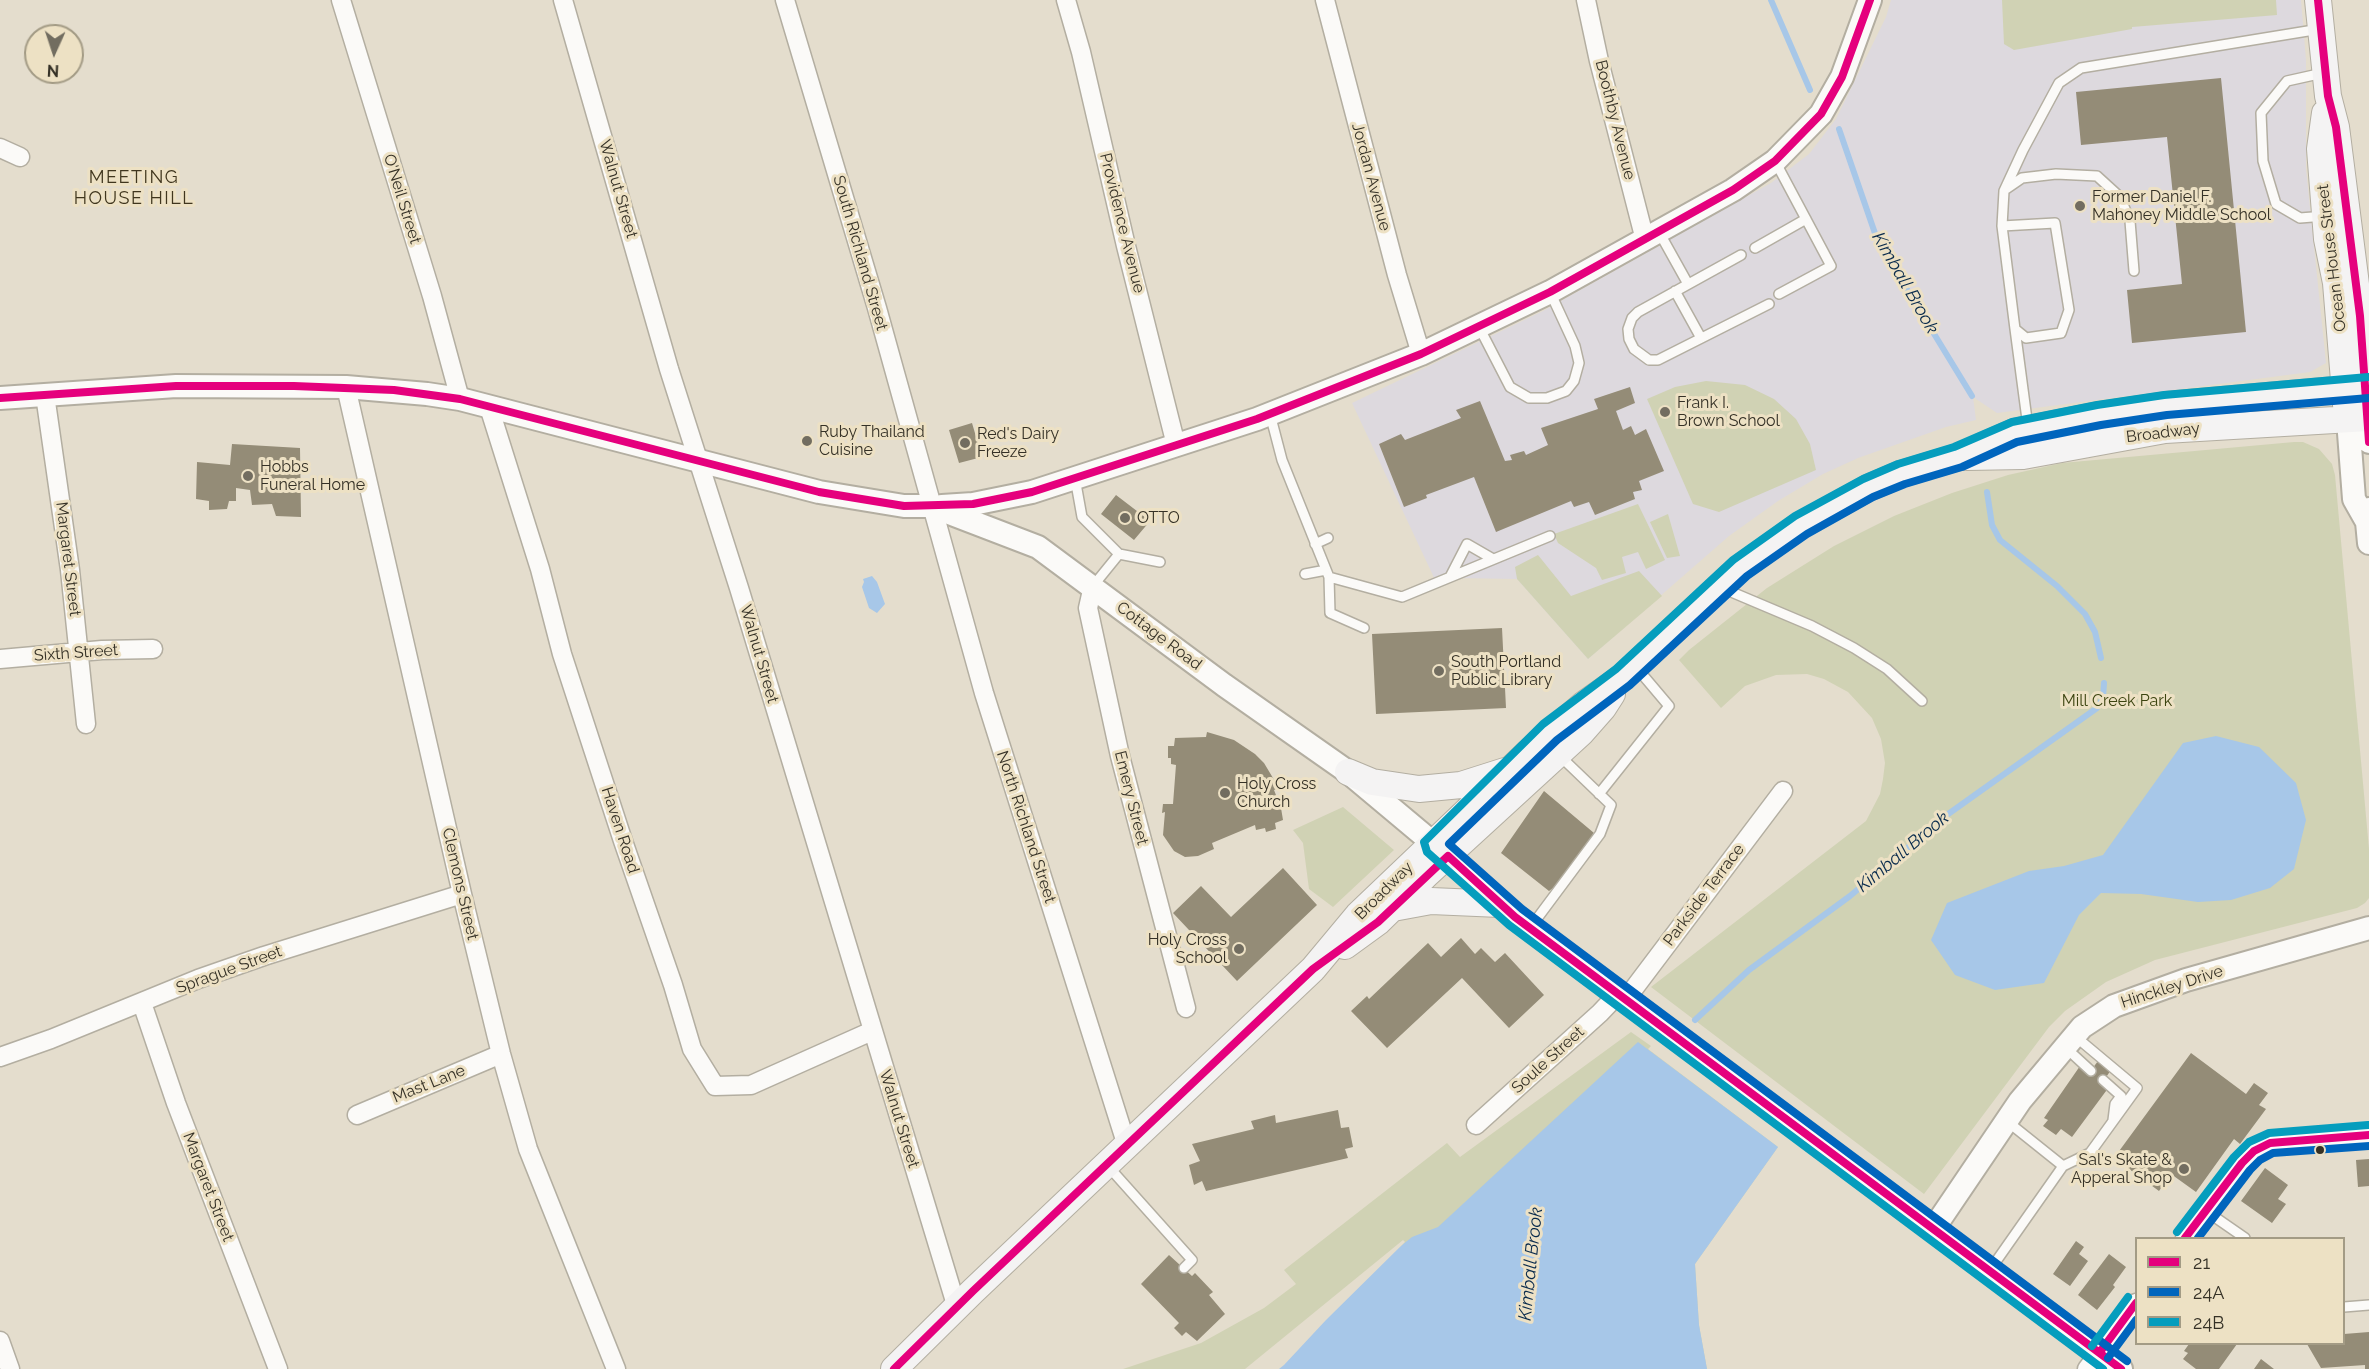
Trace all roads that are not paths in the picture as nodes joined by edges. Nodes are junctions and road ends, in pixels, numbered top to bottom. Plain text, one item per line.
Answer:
1 (341, 0) edge
2 (563, 0) edge
3 (785, 0) edge
4 (1066, 0) edge
5 (1325, 0) edge
6 (1586, 0) edge
7 (1870, 0) edge
8 (2318, 0) edge
9 (2321, 29) junction
10 (2327, 84) junction
11 (0, 148) edge
12 (20, 157) dead end
13 (1775, 161) junction
14 (2004, 191) junction
15 (2325, 216) junction
16 (1806, 219) junction
17 (2002, 226) junction
18 (1652, 236) junction
19 (1755, 248) dead end
20 (1742, 255) dead end
21 (2134, 271) dead end
22 (1688, 284) junction
23 (1675, 291) junction
24 (1550, 292) junction
25 (1779, 294) dead end
26 (1769, 304) dead end
27 (2365, 322) edge
28 (1479, 327) junction
29 (2015, 329) junction
30 (1701, 338) junction
31 (1421, 354) junction
32 (346, 387) junction
33 (2360, 387) edge
34 (45, 395) junction
35 (0, 398) edge
36 (460, 399) junction
37 (489, 407) junction
38 (1270, 414) junction
39 (2363, 425) edge
40 (2029, 429) junction
41 (1176, 445) junction
42 (1958, 457) junction
43 (697, 460) junction
44 (1075, 477) junction
45 (931, 506) junction
46 (2368, 525) edge
47 (1550, 536) dead end
48 (1328, 538) dead end
49 (1315, 544) junction
50 (1119, 554) junction
51 (1493, 560) junction
52 (1160, 562) dead end
53 (1305, 574) dead end
54 (1328, 574) junction
55 (1450, 577) junction
56 (1093, 586) junction
57 (1720, 587) junction
58 (1402, 597) junction
59 (1404, 608) dead end
60 (1364, 628) dead end
61 (153, 649) dead end
62 (79, 652) junction
63 (0, 658) edge
64 (1629, 671) junction
65 (1922, 701) dead end
66 (86, 724) dead end
67 (1558, 754) junction
68 (1511, 769) junction
69 (1348, 772) junction
70 (1783, 791) dead end
71 (1599, 794) junction
72 (1441, 850) junction
73 (462, 894) junction
74 (1500, 904) junction
75 (1393, 908) junction
76 (1530, 928) junction
77 (2369, 928) edge
78 (1313, 969) junction
79 (1623, 996) junction
80 (142, 1003) junction
81 (1186, 1008) dead end
82 (872, 1031) junction
83 (2069, 1041) junction
84 (501, 1054) junction
85 (0, 1057) edge
86 (2091, 1071) dead end
87 (2103, 1080) dead end
88 (357, 1114) dead end
89 (2113, 1120) junction
90 (2006, 1121) junction
91 (1476, 1125) dead end
92 (2369, 1135) edge
93 (1127, 1146) junction
94 (1107, 1165) junction
95 (2064, 1166) junction
96 (2206, 1211) junction
97 (1934, 1228) junction
98 (2186, 1237) edge
99 (2242, 1237) edge
100 (1184, 1268) dead end
101 (1990, 1270) junction
102 (2135, 1304) edge
103 (2369, 1305) edge
104 (2345, 1307) edge
105 (957, 1308) junction
106 (0, 1341) edge
107 (2094, 1361) edge
108 (10, 1369) edge
109 (278, 1369) edge
110 (616, 1369) edge
111 (894, 1369) edge
112 (2121, 1369) edge

1 - 36 street, O'Neil Street
2 - 43 street, Walnut Street
3 - 45 street, South Richland Street
4 - 41 street, Providence Avenue
5 - 31 street, Jordan Avenue
6 - 18 street, Boothby Avenue
7 - 13 street
8 - 9 main road, Ocean House Street
9 - 10 main road, Ocean House Street
9 - 14 lane
10 - 15 main road, Ocean House Street
10 - 15 lane
10 - 27 main road, Ocean House Street
11 - 12 street
13 - 16 lane
13 - 18 street
14 - 17 lane
14 - 21 lane
15 - 33 main road, Ocean House Street
16 - 19 lane
16 - 25 lane
17 - 29 lane
17 - 29 lane
18 - 22 lane
18 - 24 street
20 - 22 lane
22 - 23 lane
23 - 30 lane
23 - 30 lane
24 - 28 street
24 - 28 lane
26 - 30 lane
27 - 33 main road, Ocean House Street
28 - 31 street
29 - 40 lane
31 - 38 street
32 - 34 street, Cottage Road
32 - 36 street, Cottage Road
32 - 73 street, Clemons Street
33 - 39 main road, Ocean House Street
33 - 40 main road, Broadway
34 - 35 street, Cottage Road
34 - 62 street, Margaret Street
36 - 37 street, Cottage Road
37 - 43 street, Cottage Road
37 - 82 street, Haven Road
38 - 41 street
38 - 49 lane
39 - 42 main road, Broadway
39 - 46 street
40 - 42 main road, Broadway
41 - 44 street
42 - 57 main road, Broadway
43 - 45 street, Cottage Road
43 - 82 street, Walnut Street
44 - 45 street
44 - 50 lane
45 - 56 street, Cottage Road
45 - 93 street, North Richland Street
47 - 51 lane
48 - 49 lane
49 - 54 lane
50 - 52 lane
50 - 56 lane
51 - 55 lane
51 - 55 lane
53 - 54 lane
54 - 58 lane
54 - 60 lane
55 - 58 lane
56 - 69 street, Cottage Road
56 - 81 street, Emery Street
57 - 64 main road, Broadway
57 - 65 lane
58 - 59 lane
61 - 62 street, Sixth Street
62 - 63 street, Sixth Street
62 - 66 street, Margaret Street
64 - 67 main road, Broadway
64 - 68 main road, Broadway
64 - 71 lane
67 - 71 lane
67 - 72 main road, Broadway
68 - 69 main road
68 - 72 main road, Broadway
69 - 72 street, Cottage Road
70 - 79 street, Parkside Terrace
71 - 76 lane
72 - 74 street, Cottage Road
72 - 75 main road, Broadway
72 - 78 main road, Broadway
73 - 80 street, Sprague Street
73 - 84 street, Clemons Street
74 - 75 main road
74 - 76 street, Cottage Road
75 - 78 main road, Broadway
76 - 79 street, Cottage Road
77 - 83 street, Hinckley Drive
78 - 93 main road, Broadway
79 - 91 street, Soule Street
79 - 97 street, Cottage Road
80 - 85 street, Sprague Street
80 - 109 street, Margaret Street
82 - 105 street, Walnut Street
83 - 86 lane
83 - 89 lane
83 - 90 street, Hinckley Drive
84 - 88 street, Mast Lane
84 - 110 street, Clemons Street
87 - 89 lane
89 - 95 lane
90 - 95 lane
90 - 97 street, Hinckley Drive
92 - 96 street
93 - 94 main road, Broadway
94 - 100 lane
94 - 105 main road, Broadway
95 - 101 lane
96 - 98 street
96 - 99 lane
97 - 101 street, Cottage Road
101 - 107 street, Cottage Road
102 - 107 street
103 - 104 lane
105 - 111 main road, Broadway
106 - 108 street
107 - 112 street, Cottage Road

